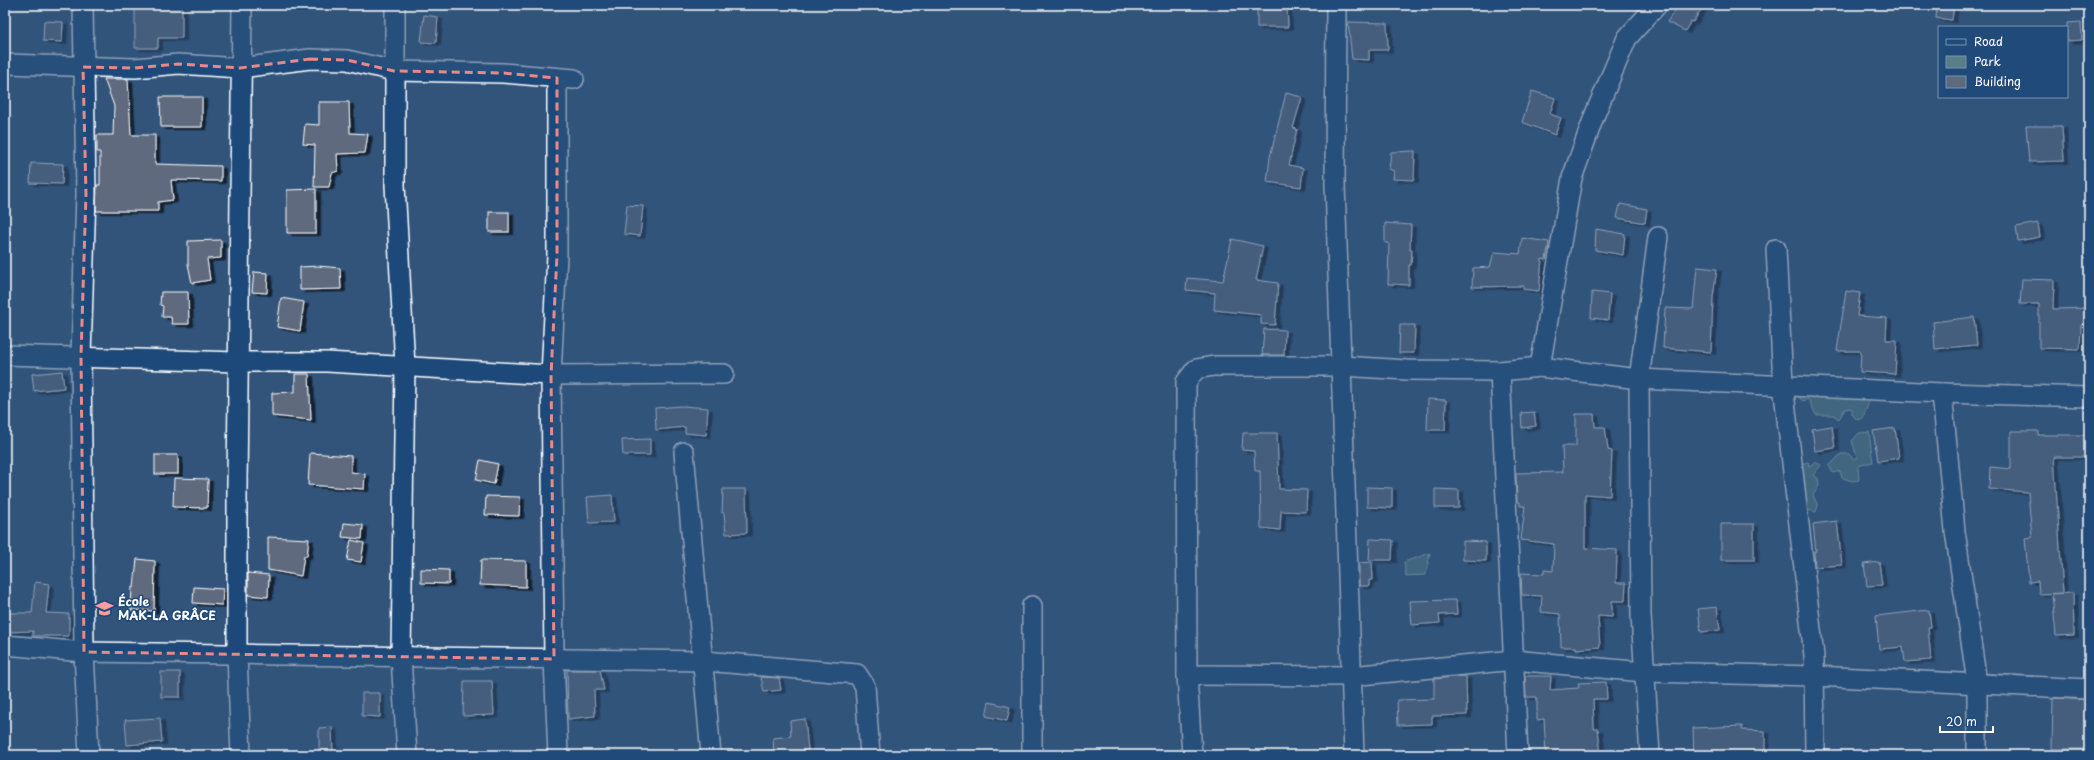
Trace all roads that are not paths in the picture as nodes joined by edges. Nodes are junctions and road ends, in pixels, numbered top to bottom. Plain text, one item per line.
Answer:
1 (83, 5) edge
2 (242, 5) edge
3 (395, 5) edge
4 (1336, 5) edge
5 (1657, 5) edge
6 (5, 64) edge
7 (83, 67) junction
8 (240, 68) junction
9 (394, 71) junction
10 (1658, 236) dead end
11 (1776, 249) dead end
12 (5, 355) edge
13 (81, 356) junction
14 (238, 362) junction
15 (405, 366) junction
16 (1342, 366) junction
17 (1540, 367) junction
18 (1500, 371) junction
19 (724, 374) dead end
20 (551, 375) junction
21 (1639, 379) junction
22 (1783, 384) junction
23 (1942, 393) junction
24 (2089, 397) edge
25 (684, 452) dead end
26 (1032, 606) dead end
27 (5, 645) edge
28 (84, 652) junction
29 (237, 655) junction
30 (401, 657) junction
31 (554, 659) junction
32 (1514, 660) junction
33 (704, 661) junction
34 (1644, 672) junction
35 (1187, 675) junction
36 (1351, 676) junction
37 (1814, 676) junction
38 (1977, 684) junction
39 (2089, 689) edge
40 (88, 755) edge
41 (241, 755) edge
42 (407, 755) edge
43 (558, 755) edge
44 (711, 755) edge
45 (870, 755) edge
46 (1032, 755) edge
47 (1192, 755) edge
48 (1354, 755) edge
49 (1518, 755) edge
50 (1650, 755) edge
51 (1815, 755) edge
52 (1977, 755) edge

1 - 7 street
2 - 8 street
3 - 9 street
4 - 16 street
5 - 17 street
6 - 7 street
7 - 8 street
7 - 13 street
8 - 9 street
8 - 14 street
9 - 15 street
9 - 20 street
10 - 21 street
11 - 22 street
12 - 13 street
13 - 14 street
13 - 28 street
14 - 15 street
14 - 29 street
15 - 20 street
15 - 30 street
16 - 18 street
16 - 35 street
16 - 36 street
17 - 18 street
17 - 21 street
18 - 32 street
19 - 20 street
20 - 31 street
21 - 22 street
21 - 34 street
22 - 23 street
22 - 37 street
23 - 24 street
23 - 38 street
25 - 33 street
26 - 46 street
27 - 28 street
28 - 29 street
28 - 40 street
29 - 30 street
29 - 41 street
30 - 31 street
30 - 42 street
31 - 33 street
31 - 43 street
32 - 34 street
32 - 36 street
32 - 49 street
33 - 44 street
33 - 45 street
34 - 37 street
34 - 50 street
35 - 36 street
35 - 47 street
36 - 48 street
37 - 38 street
37 - 51 street
38 - 39 street
38 - 52 street

